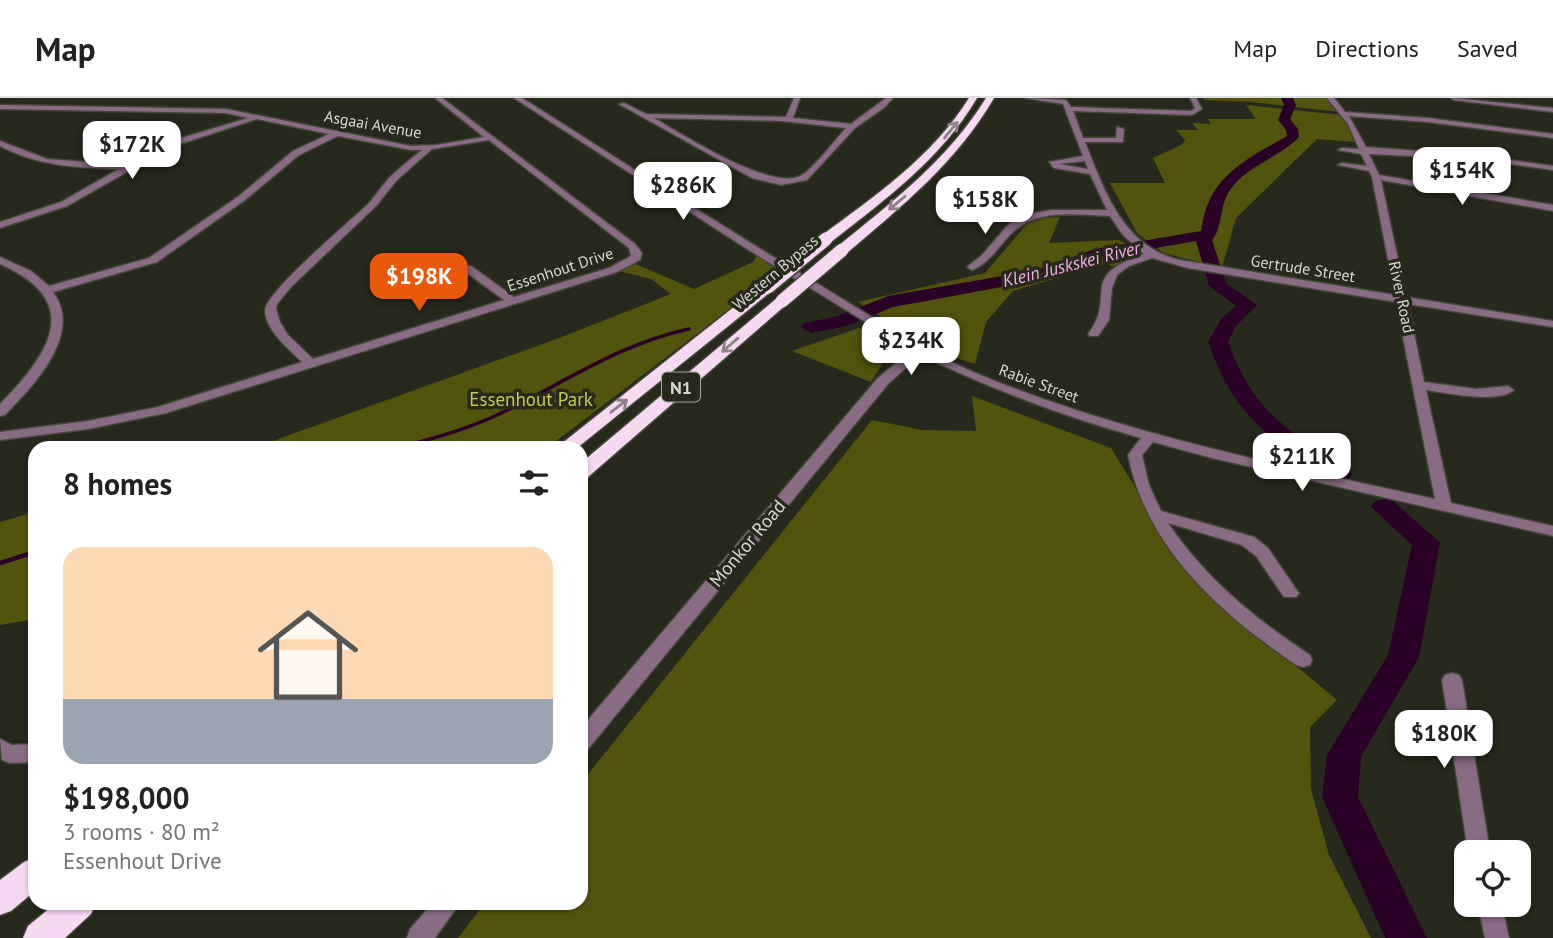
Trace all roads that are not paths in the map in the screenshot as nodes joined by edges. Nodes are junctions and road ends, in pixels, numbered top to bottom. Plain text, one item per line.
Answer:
1 (438, 98) edge
2 (517, 98) edge
3 (523, 98) edge
4 (797, 98) edge
5 (890, 98) edge
6 (973, 98) edge
7 (990, 98) edge
8 (1028, 98) edge
9 (1193, 98) edge
10 (1330, 98) edge
11 (1454, 98) edge
12 (622, 104) dead end
13 (1067, 105) junction
14 (166, 106) junction
15 (535, 108) junction
16 (0, 109) edge
17 (135, 109) junction
18 (1553, 110) edge
19 (284, 114) dead end
20 (1343, 114) junction
21 (646, 116) junction
22 (264, 118) junction
23 (789, 119) junction
24 (852, 126) junction
25 (1127, 129) dead end
26 (337, 133) junction
27 (1553, 136) edge
28 (490, 138) junction
29 (1081, 140) junction
30 (0, 143) edge
31 (1365, 143) junction
32 (1467, 147) dead end
33 (429, 148) junction
34 (1342, 150) dead end
35 (1088, 158) junction
36 (1342, 165) dead end
37 (127, 167) junction
38 (1553, 168) edge
39 (1093, 172) junction
40 (1375, 173) junction
41 (1553, 208) edge
42 (1115, 213) junction
43 (0, 225) edge
44 (1146, 250) junction
45 (0, 260) edge
46 (972, 267) dead end
47 (467, 268) dead end
48 (47, 290) junction
49 (1403, 300) junction
50 (512, 301) junction
51 (1553, 324) edge
52 (1094, 334) dead end
53 (919, 350) junction
54 (310, 363) junction
55 (1420, 385) junction
56 (1508, 390) dead end
57 (0, 412) edge
58 (0, 436) edge
59 (1149, 437) junction
60 (574, 441) edge
61 (588, 467) edge
62 (1444, 508) junction
63 (1154, 514) junction
64 (1553, 531) edge
65 (1290, 593) dead end
66 (1303, 660) dead end
67 (1452, 680) dead end
68 (588, 735) edge
69 (0, 748) edge
70 (28, 753) edge
71 (1477, 840) edge
72 (28, 878) edge
73 (0, 900) edge
74 (72, 910) edge
75 (442, 910) edge
76 (1493, 917) edge
77 (40, 938) edge
78 (419, 938) edge
79 (1497, 938) edge

1 - 28 street, Essenhout Drive
2 - 15 street, Rabie Street
3 - 15 street, Rabie Street
4 - 23 street
5 - 24 street
60 -> 6 highway, Western Bypass / N1, bridge
7 -> 61 highway, Western Bypass / N1, bridge
8 - 13 street
9 - 13 street
10 - 20 street, River Road
11 - 18 street
12 - 21 street
13 - 29 street
14 - 17 street, Asgaai Avenue
14 - 17 street
14 - 22 street, Asgaai Avenue
15 - 53 street, Rabie Street
16 - 17 street, Asgaai Avenue
19 - 22 street
20 - 27 street
20 - 31 street, River Road
21 - 23 street
21 - 24 street
22 - 26 street, Asgaai Avenue
22 - 37 street
23 - 24 street
25 - 29 street
26 - 33 street, Asgaai Avenue
26 - 48 street
28 - 33 street, Asgaai Avenue
28 - 50 street, Essenhout Drive
29 - 35 street
30 - 37 street
31 - 32 street
31 - 34 street
31 - 38 street
31 - 40 street, River Road
33 - 54 street
35 - 39 street
35 - 39 street
36 - 40 street
37 - 43 street
39 - 42 street
40 - 41 street
40 - 49 street, River Road
42 - 44 street
42 - 46 street
44 - 49 street, Gertrude Street
44 - 52 street
45 - 48 street
47 - 50 street
48 - 57 street
49 - 51 street, Gertrude Street
49 - 55 street, River Road
50 - 54 street, Essenhout Drive
53 - 59 street, Rabie Street
53 - 68 street, Monkor Road
54 - 58 street, Essenhout Drive
55 - 56 street
55 - 62 street, River Road
59 - 62 street, Rabie Street
59 - 63 street
62 - 64 street, Rabie Street
63 - 65 street
63 - 66 street
67 - 71 street
69 - 70 street
72 - 73 highway
74 - 77 highway
75 - 78 street
76 - 79 street

